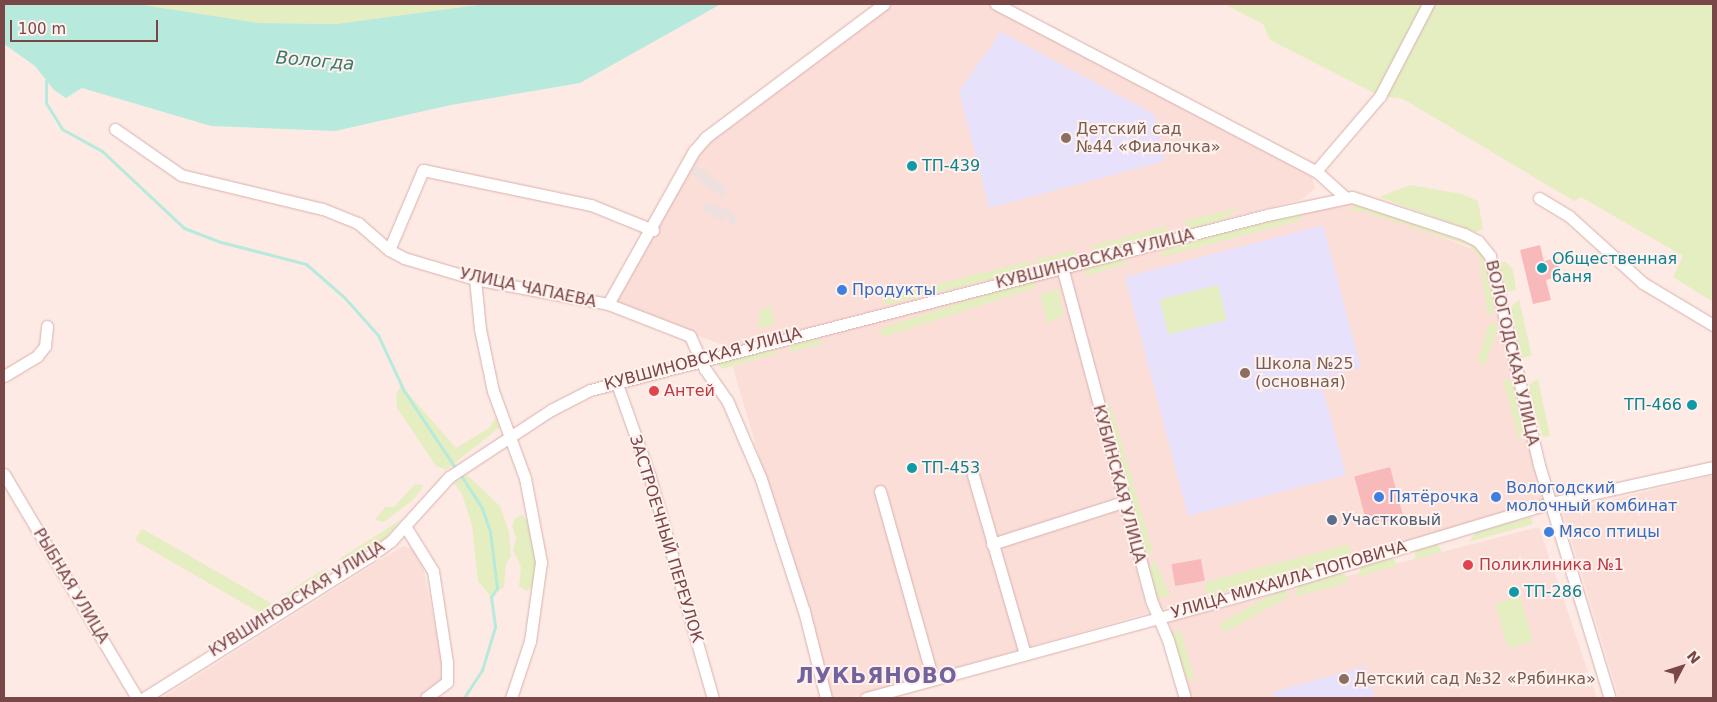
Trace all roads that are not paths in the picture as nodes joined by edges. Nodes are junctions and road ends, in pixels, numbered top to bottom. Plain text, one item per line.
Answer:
1 (884, 4) edge
2 (996, 4) edge
3 (1428, 4) edge
4 (115, 129) dead end
5 (1316, 171) junction
6 (1345, 197) junction
7 (1539, 198) dead end
8 (652, 230) junction
9 (389, 250) junction
10 (1062, 267) junction
11 (475, 279) junction
12 (608, 304) junction
13 (1713, 325) edge
14 (46, 326) dead end
15 (702, 358) junction
16 (4, 376) edge
17 (616, 381) junction
18 (511, 436) junction
19 (1713, 467) edge
20 (4, 474) edge
21 (973, 476) dead end
22 (880, 491) dead end
23 (1123, 502) junction
24 (1551, 503) junction
25 (405, 526) junction
26 (992, 544) junction
27 (1158, 617) junction
28 (1025, 654) junction
29 (933, 679) junction
30 (138, 698) edge
31 (144, 698) edge
32 (426, 698) edge
33 (511, 698) edge
34 (713, 698) edge
35 (826, 698) edge
36 (866, 698) edge
37 (1185, 698) edge
38 (1610, 698) edge

1 - 8 street
2 - 5 street
3 - 5 street
4 - 9 street, УЛИЦА ЧАПАЕВА
5 - 6 street
6 - 10 street, КУВШИНОВСКАЯ УЛИЦА
6 - 24 street, ВОЛОГОДСКАЯ УЛИЦА
7 - 13 street
8 - 9 street
8 - 12 street
9 - 11 street, УЛИЦА ЧАПАЕВА
10 - 15 street, КУВШИНОВСКАЯ УЛИЦА
10 - 23 street, КУБИНСКАЯ УЛИЦА
11 - 12 street, УЛИЦА ЧАПАЕВА
11 - 18 street
12 - 15 street, УЛИЦА ЧАПАЕВА
14 - 16 street
15 - 17 street, КУВШИНОВСКАЯ УЛИЦА
15 - 35 street, УЛИЦА ЧАПАЕВА
17 - 18 street, КУВШИНОВСКАЯ УЛИЦА
17 - 34 street, ЗАСТРОЕЧНЫЙ ПЕРЕУЛОК
18 - 25 street, КУВШИНОВСКАЯ УЛИЦА
18 - 33 street
19 - 24 street, УЛИЦА МИХАИЛА ПОПОВИЧА
20 - 30 street, РЫБНАЯ УЛИЦА
21 - 26 street
22 - 29 street
23 - 26 street
23 - 27 street, КУБИНСКАЯ УЛИЦА
24 - 27 street, УЛИЦА МИХАИЛА ПОПОВИЧА
24 - 38 street, ВОЛОГОДСКАЯ УЛИЦА
25 - 31 street, КУВШИНОВСКАЯ УЛИЦА
25 - 32 street
26 - 28 street
27 - 28 street, УЛИЦА МИХАИЛА ПОПОВИЧА
27 - 37 street, КУБИНСКАЯ УЛИЦА
28 - 29 street, УЛИЦА МИХАИЛА ПОПОВИЧА
29 - 36 street, УЛИЦА МИХАИЛА ПОПОВИЧА

